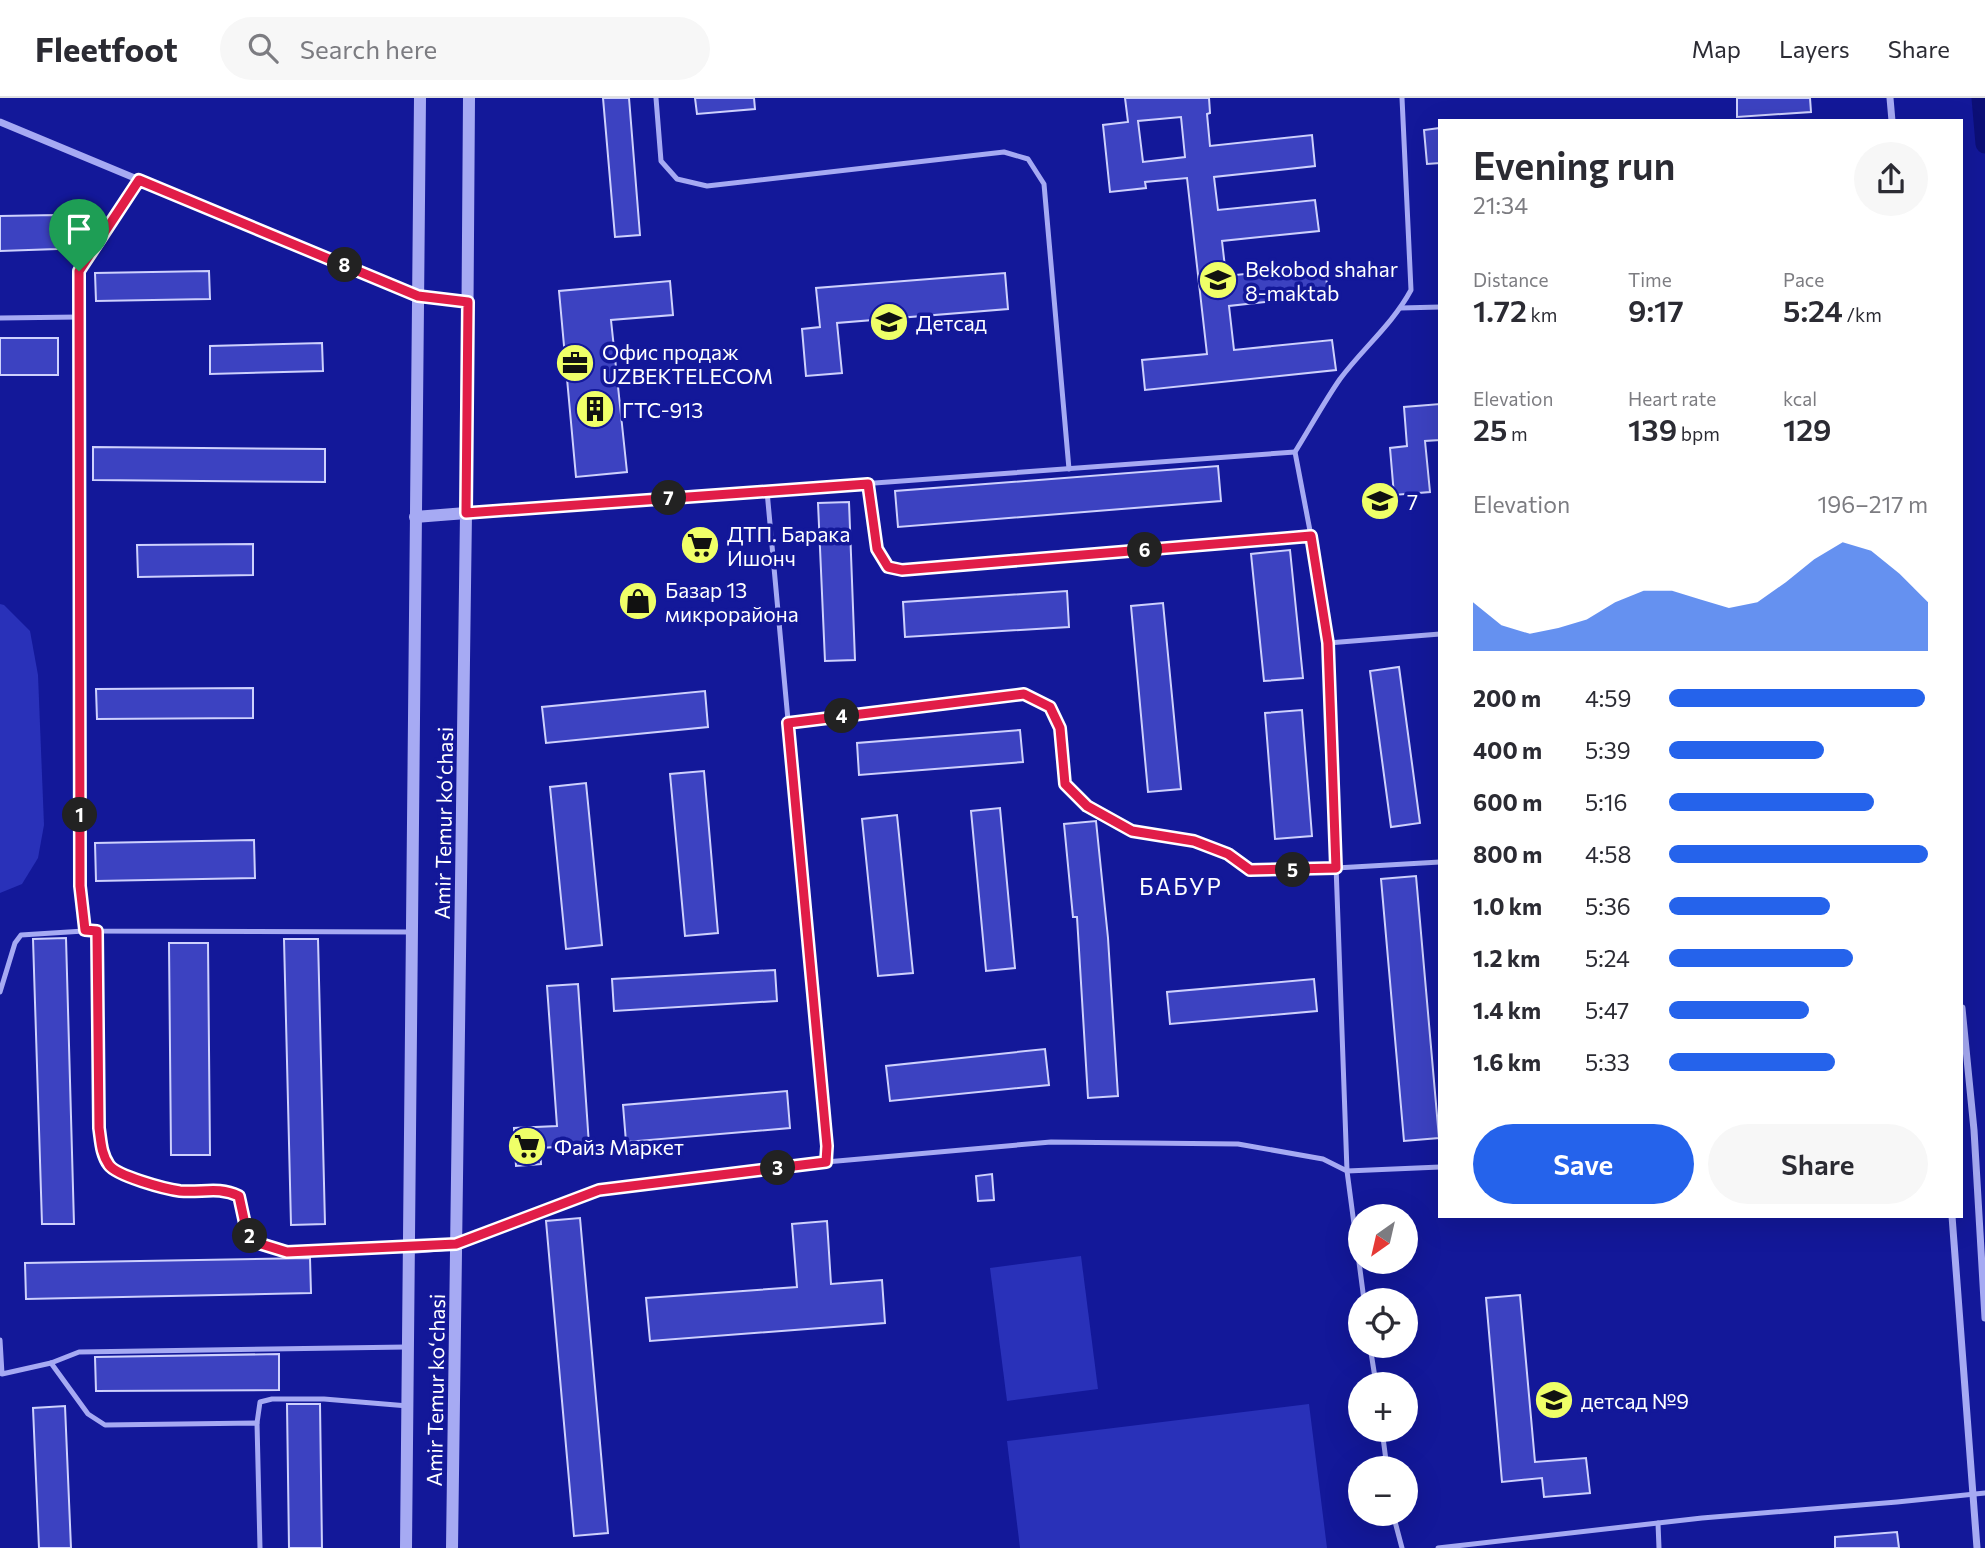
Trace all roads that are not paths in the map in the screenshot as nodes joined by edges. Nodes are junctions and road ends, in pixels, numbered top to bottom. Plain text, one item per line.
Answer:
1 (420, 98) edge
2 (469, 98) edge
3 (656, 98) edge
4 (1402, 98) edge
5 (1890, 98) edge
6 (1892, 119) edge
7 (0, 122) edge
8 (139, 180) junction
9 (418, 296) junction
10 (468, 302) junction
11 (1438, 307) edge
12 (1401, 308) junction
13 (79, 317) junction
14 (0, 318) edge
15 (1295, 452) junction
16 (1069, 469) junction
17 (868, 484) junction
18 (767, 491) junction
19 (466, 513) junction
20 (415, 517) junction
21 (1311, 536) junction
22 (1438, 634) edge
23 (1328, 643) junction
24 (788, 723) junction
25 (1438, 862) edge
26 (1336, 868) junction
27 (85, 930) junction
28 (97, 931) junction
29 (412, 932) junction
30 (0, 992) edge
31 (1963, 1025) edge
32 (826, 1162) junction
33 (1438, 1167) edge
34 (1346, 1171) junction
35 (1952, 1218) edge
36 (456, 1244) junction
37 (410, 1248) junction
38 (1362, 1288) edge
39 (1985, 1318) edge
40 (0, 1340) edge
41 (408, 1347) junction
42 (51, 1363) junction
43 (1, 1374) edge
44 (408, 1406) junction
45 (257, 1423) junction
46 (1985, 1493) edge
47 (1973, 1494) junction
48 (1658, 1523) junction
49 (1396, 1526) edge
50 (260, 1548) edge
51 (406, 1548) edge
52 (452, 1548) edge
53 (1402, 1548) edge
54 (1438, 1548) edge
55 (1659, 1548) edge
56 (1978, 1548) edge

1 - 9 street, Amir Temur koʻchasi
2 - 10 street, Amir Temur koʻchasi
3 - 16 lane
4 - 12 lane
5 - 6 street
7 - 8 street
8 - 9 street
8 - 13 lane
9 - 10 street
9 - 20 street, Amir Temur koʻchasi
10 - 19 street, Amir Temur koʻchasi
11 - 12 lane
12 - 15 lane
13 - 14 lane
13 - 27 lane
15 - 16 lane
15 - 21 lane
16 - 17 lane
17 - 18 lane
17 - 21 lane
18 - 19 lane
18 - 24 lane
19 - 20 street
19 - 36 street, Amir Temur koʻchasi
20 - 29 street, Amir Temur koʻchasi
21 - 23 lane
22 - 23 lane
23 - 26 lane
24 - 26 lane
24 - 32 lane
25 - 26 lane
26 - 34 lane
27 - 28 lane
27 - 30 lane
28 - 29 lane
28 - 37 lane
29 - 37 street, Amir Temur koʻchasi
31 - 39 street
32 - 34 lane
32 - 36 lane
33 - 34 lane
34 - 38 lane
35 - 47 street
36 - 37 street
36 - 52 street, Amir Temur koʻchasi
37 - 41 street, Amir Temur koʻchasi
40 - 43 lane
41 - 42 lane
41 - 44 street, Amir Temur koʻchasi
42 - 43 lane
42 - 45 lane
44 - 45 lane
44 - 51 street, Amir Temur koʻchasi
45 - 50 lane
46 - 47 lane
47 - 48 lane
47 - 56 street
48 - 54 lane
48 - 55 lane
49 - 53 lane

